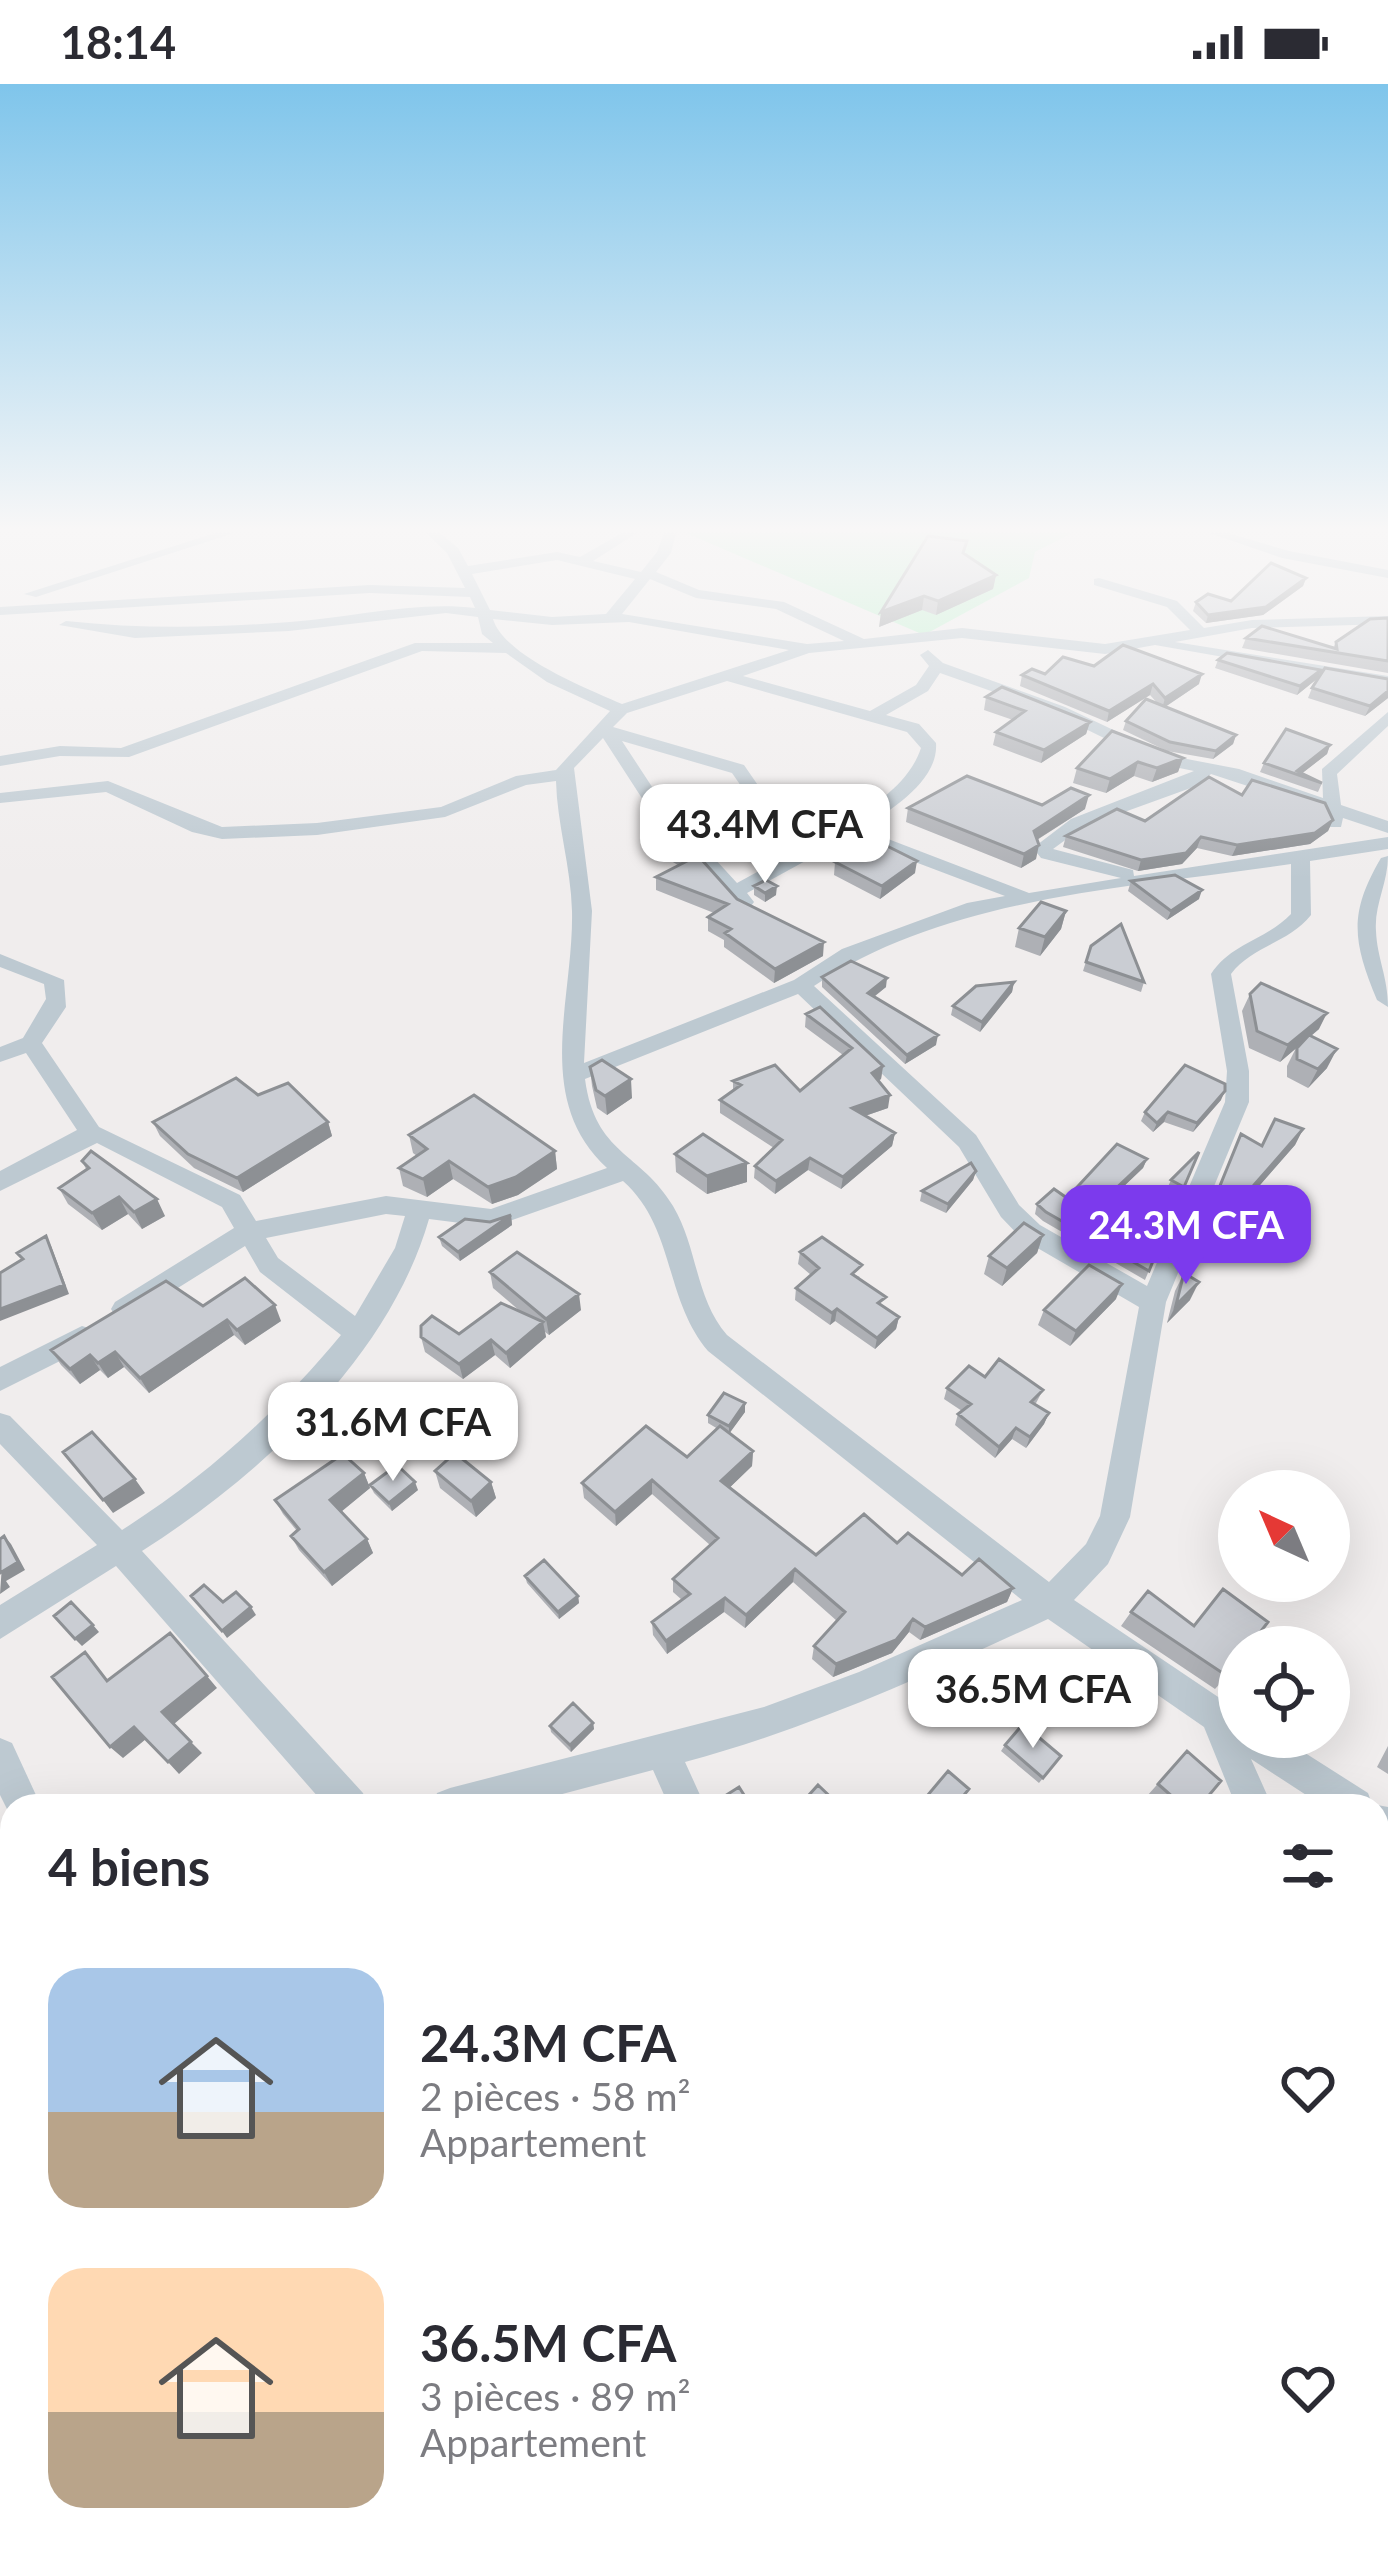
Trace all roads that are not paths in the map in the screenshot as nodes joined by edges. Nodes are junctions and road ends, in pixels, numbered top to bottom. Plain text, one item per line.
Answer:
1 (413, 649) edge
2 (511, 649) edge
3 (807, 649) joint
4 (814, 649) edge
5 (921, 649) edge
6 (1190, 649) edge
7 (937, 666) junction
8 (733, 678) junction
9 (1388, 681) edge
10 (873, 716) junction
11 (1388, 717) edge
12 (610, 722) junction
13 (123, 753) junction
14 (0, 761) edge
15 (1208, 768) junction
16 (565, 774) junction
17 (108, 786) junction
18 (0, 798) edge
19 (1332, 810) junction
20 (1388, 827) edge
21 (848, 831) junction
22 (1388, 843) edge
23 (1342, 849) junction
24 (1300, 857) junction
25 (1388, 862) edge
26 (1147, 880) junction
27 (735, 892) junction
28 (1023, 896) junction
29 (1365, 911) junction
30 (1388, 916) edge
31 (765, 917) edge
32 (0, 960) edge
33 (802, 985) junction
34 (1388, 1000) edge
35 (31, 1043) junction
36 (0, 1055) edge
37 (571, 1077) junction
38 (92, 1134) junction
39 (625, 1171) junction
40 (0, 1182) edge
41 (420, 1208) junction
42 (245, 1233) junction
43 (1153, 1302) junction
44 (356, 1332) junction
45 (0, 1379) edge
46 (0, 1425) edge
47 (122, 1544) junction
48 (1051, 1602) junction
49 (0, 1624) edge
50 (1218, 1717) edge
51 (663, 1752) junction
52 (0, 1755) edge
53 (1238, 1758) edge
54 (1281, 1758) edge
55 (18, 1794) edge
56 (339, 1794) edge
57 (497, 1794) edge
58 (682, 1794) edge
59 (1250, 1794) edge
60 (1337, 1794) edge

1 - 13 street
2 - 12 street
3 - 4 street
3 - 8 street
5 - 7 street
6 - 9 street
7 - 10 street
7 - 15 street
8 - 10 street
8 - 12 street
10 - 21 street
11 - 19 street
12 - 16 street
12 - 21 street
12 - 27 street
13 - 14 street
13 - 17 street
15 - 19 street
15 - 26 street
16 - 17 street
16 - 37 street
17 - 18 street
19 - 20 street
19 - 23 street
21 - 27 street
21 - 28 street
22 - 23 street
23 - 24 street
24 - 26 street
24 - 43 street
25 - 29 street
26 - 28 street
27 - 31 street
28 - 33 street
29 - 30 street
29 - 34 street
32 - 35 street
33 - 37 street
33 - 43 street
35 - 36 street
35 - 38 street
37 - 39 street
38 - 40 street
38 - 42 street
39 - 41 street
39 - 48 street
41 - 42 street
41 - 44 street
42 - 44 street
42 - 45 street
43 - 48 street
44 - 47 street
46 - 47 street
47 - 49 street
47 - 56 street
48 - 50 street
48 - 51 street
51 - 57 street
51 - 58 street
52 - 55 street
53 - 59 street
54 - 60 street

